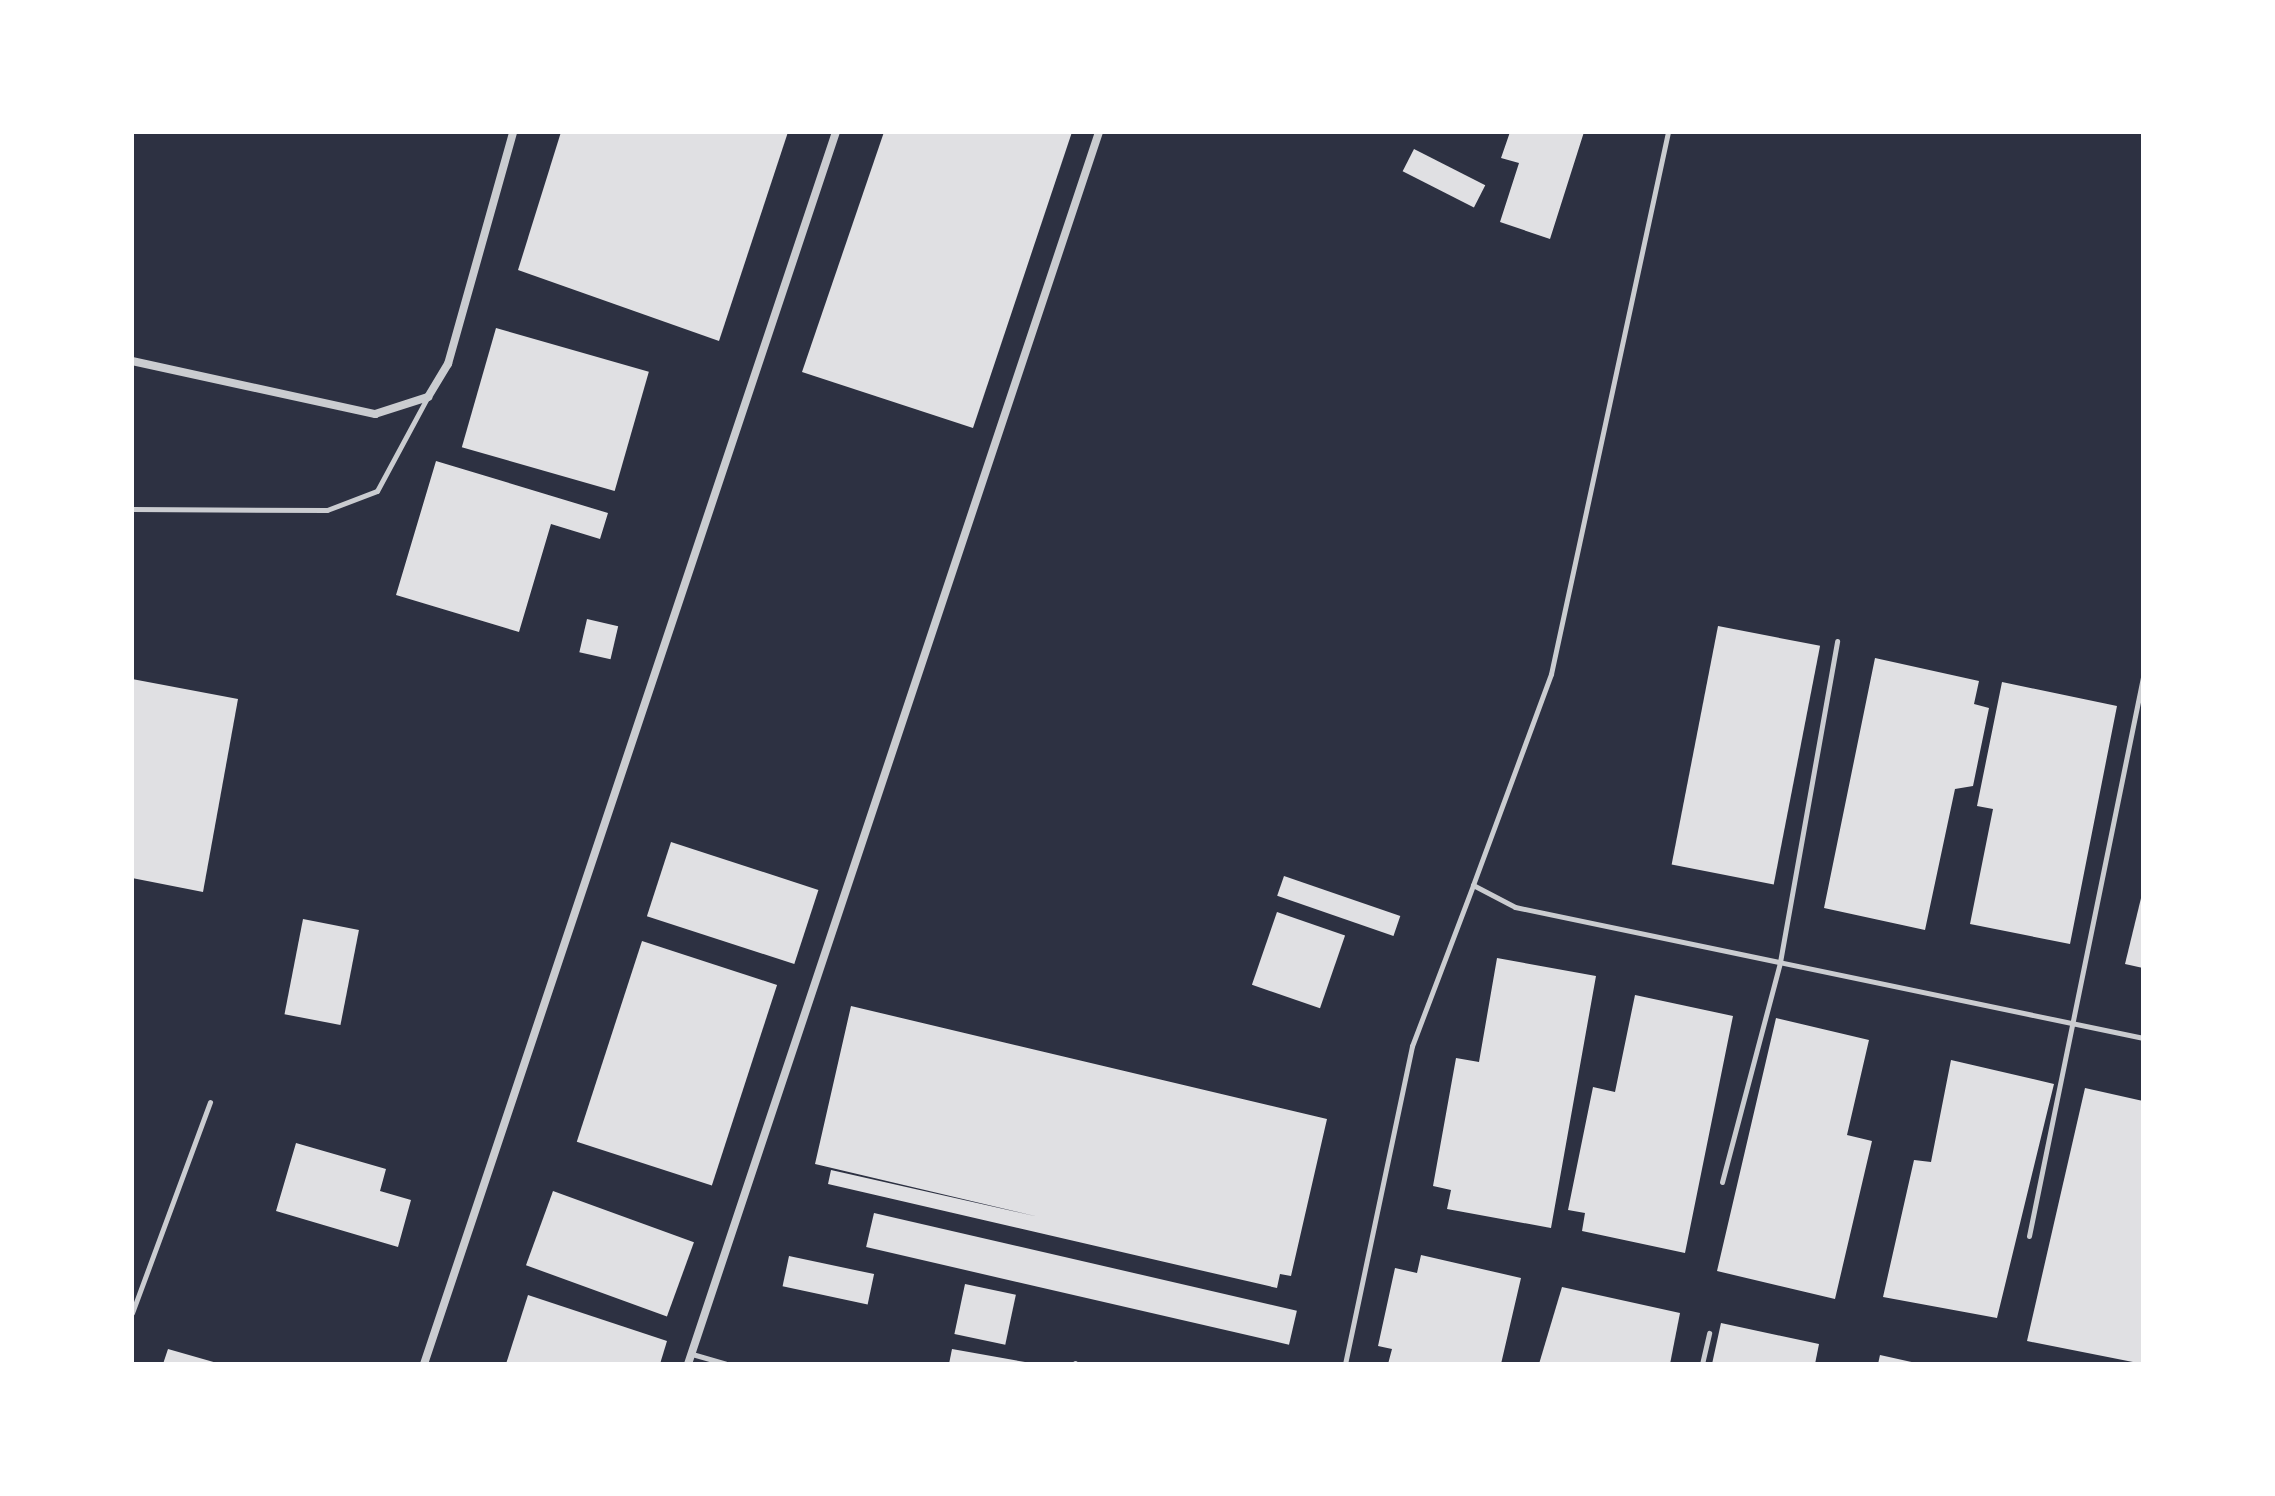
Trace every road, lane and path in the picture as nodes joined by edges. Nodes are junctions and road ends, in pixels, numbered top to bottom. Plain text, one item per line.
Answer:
1 (513, 132) edge
2 (836, 132) edge
3 (1099, 132) edge
4 (1668, 132) edge
5 (132, 361) edge
6 (428, 397) junction
7 (132, 509) edge
8 (1837, 641) dead end
9 (2143, 677) edge
10 (1473, 885) junction
11 (1780, 962) junction
12 (2074, 1023) junction
13 (2143, 1038) edge
14 (210, 1102) dead end
15 (1722, 1182) dead end
16 (2029, 1236) dead end
17 (132, 1313) edge
18 (1709, 1333) dead end
19 (691, 1354) junction
20 (424, 1364) edge
21 (688, 1364) edge
22 (726, 1364) edge
23 (1345, 1364) edge
24 (1702, 1364) edge

1 - 6 street
2 - 20 street
3 - 19 street
4 - 10 lane
5 - 6 street
6 - 7 lane
8 - 11 lane
9 - 12 lane
10 - 11 lane
10 - 23 lane
11 - 12 lane
11 - 15 lane
12 - 13 lane
12 - 16 lane
14 - 17 lane
18 - 24 lane
19 - 21 street
19 - 22 lane

